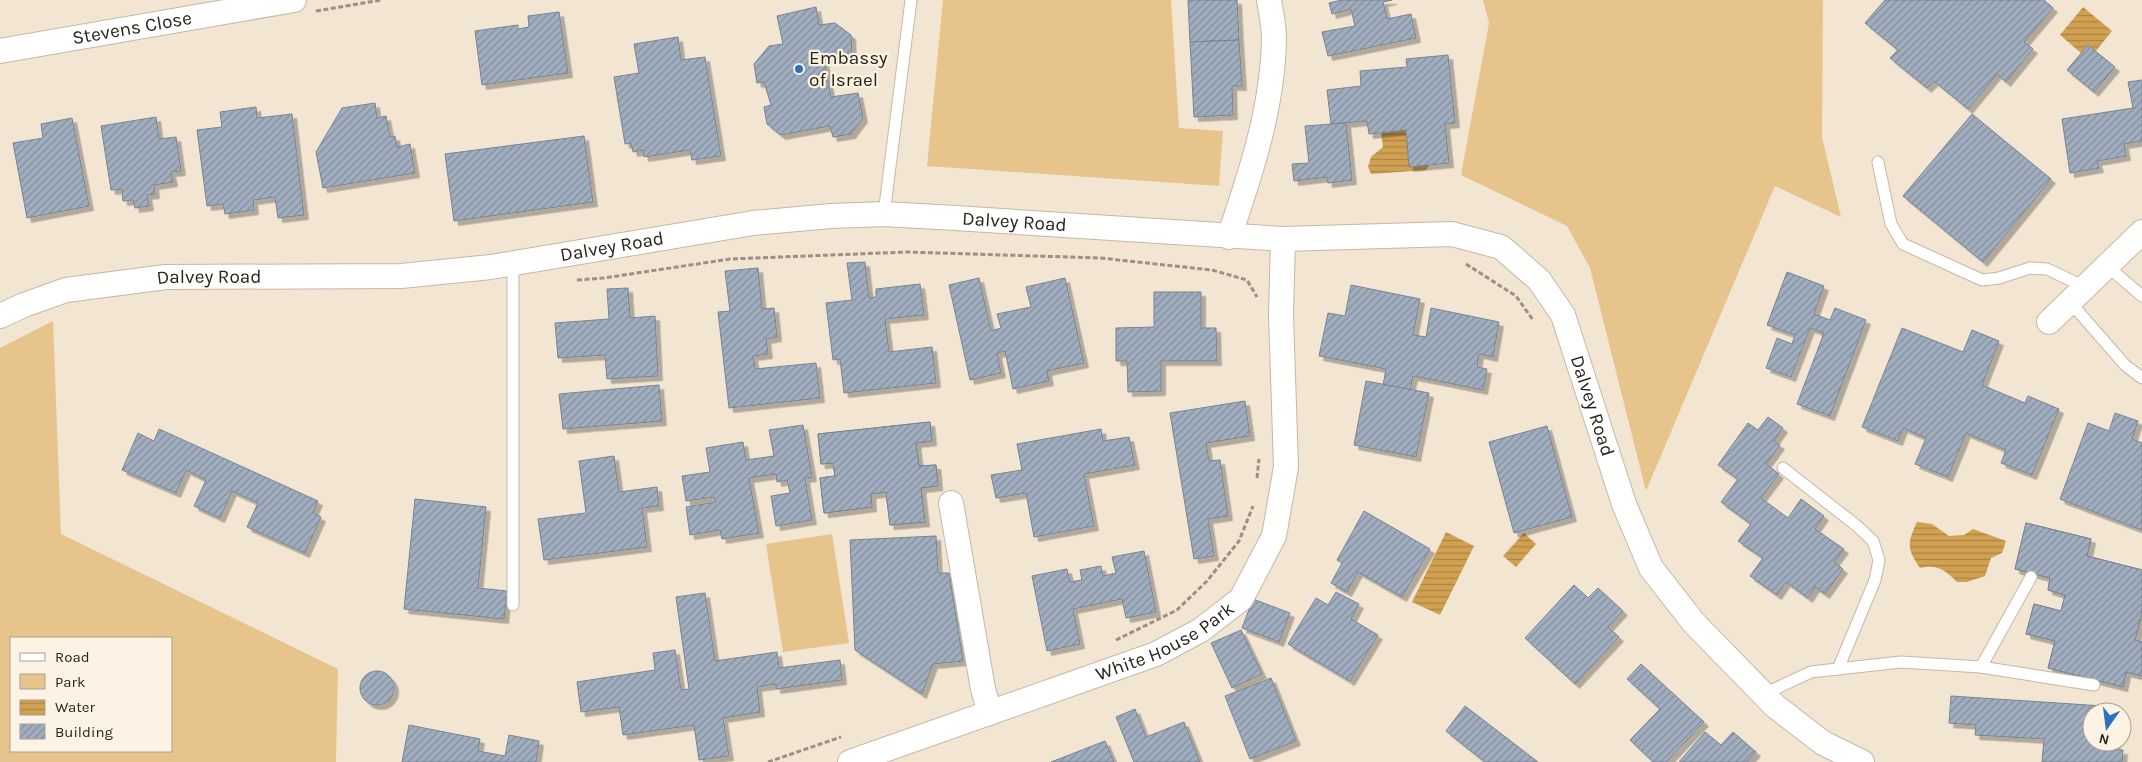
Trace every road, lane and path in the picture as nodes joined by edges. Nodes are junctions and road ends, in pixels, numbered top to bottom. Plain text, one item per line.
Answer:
1 (294, 0) edge
2 (911, 0) edge
3 (1269, 0) edge
4 (0, 51) edge
5 (1878, 162) dead end
6 (884, 214) junction
7 (2142, 232) edge
8 (1229, 237) junction
9 (1283, 240) junction
10 (1461, 262) dead end
11 (513, 263) junction
12 (2107, 266) junction
13 (567, 280) dead end
14 (2078, 294) junction
15 (2142, 296) edge
16 (1258, 300) dead end
17 (0, 316) edge
18 (2049, 322) dead end
19 (1538, 326) dead end
20 (2142, 378) edge
21 (1260, 454) dead end
22 (1783, 468) dead end
23 (1256, 483) dead end
24 (951, 503) dead end
25 (1254, 503) dead end
26 (2031, 577) dead end
27 (513, 605) dead end
28 (1108, 644) dead end
29 (1981, 667) junction
30 (1838, 669) junction
31 (2094, 685) dead end
32 (1764, 694) junction
33 (990, 713) junction
34 (850, 734) dead end
35 (768, 762) edge
36 (850, 762) edge
37 (1862, 762) edge

1 - 4 street, Stevens Close
2 - 6 lane
3 - 8 street
5 - 14 lane
6 - 8 street, Dalvey Road
6 - 11 street, Dalvey Road
7 - 12 street
8 - 9 street, Dalvey Road
9 - 32 street, Dalvey Road
9 - 33 street, White House Park
10 - 19 path
11 - 17 street, Dalvey Road
11 - 27 lane
12 - 14 street
12 - 15 lane
13 - 16 path
14 - 18 street
14 - 20 lane
21 - 23 path
22 - 30 lane
24 - 33 street
25 - 28 path
26 - 29 lane
29 - 30 lane
29 - 31 lane
30 - 32 lane
32 - 37 street, Dalvey Road
33 - 36 street, White House Park
34 - 35 path

